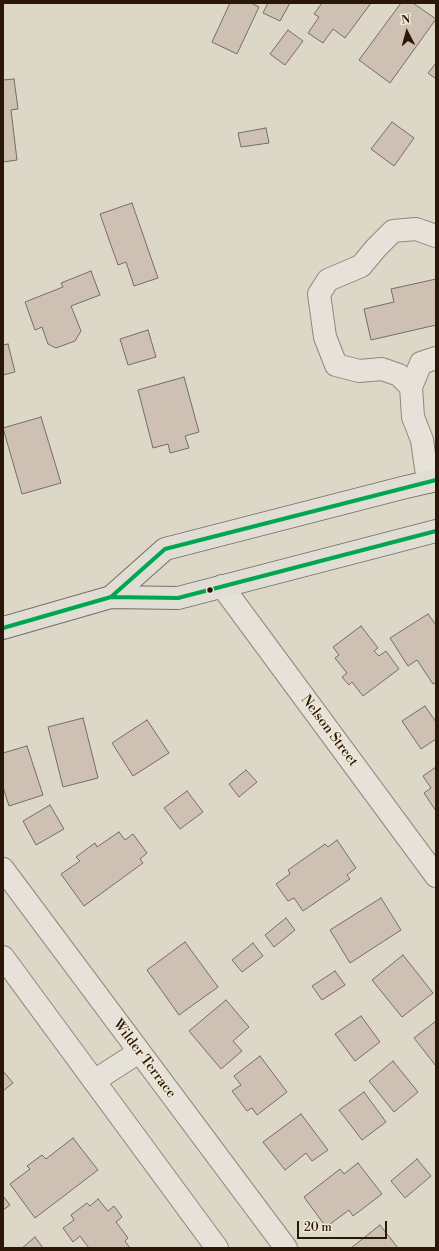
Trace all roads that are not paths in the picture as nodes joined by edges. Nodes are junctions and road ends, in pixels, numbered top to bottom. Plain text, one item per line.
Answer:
1 (436, 236) edge
2 (436, 358) edge
3 (411, 387) junction
4 (433, 480) edge
5 (436, 531) edge
6 (222, 586) junction
7 (111, 597) junction
8 (3, 628) edge
9 (3, 869) edge
10 (436, 876) edge
11 (3, 957) edge
12 (139, 1052) junction
13 (94, 1081) junction
14 (217, 1248) edge
15 (286, 1248) edge

1 - 3 street
2 - 3 street
3 - 4 street
4 - 7 main road
5 - 6 main road
6 - 7 main road
6 - 10 street, Nelson Street
7 - 8 main road
9 - 12 street, Wilder Terrace
11 - 13 street
12 - 13 street
12 - 15 street, Wilder Terrace
13 - 14 street

